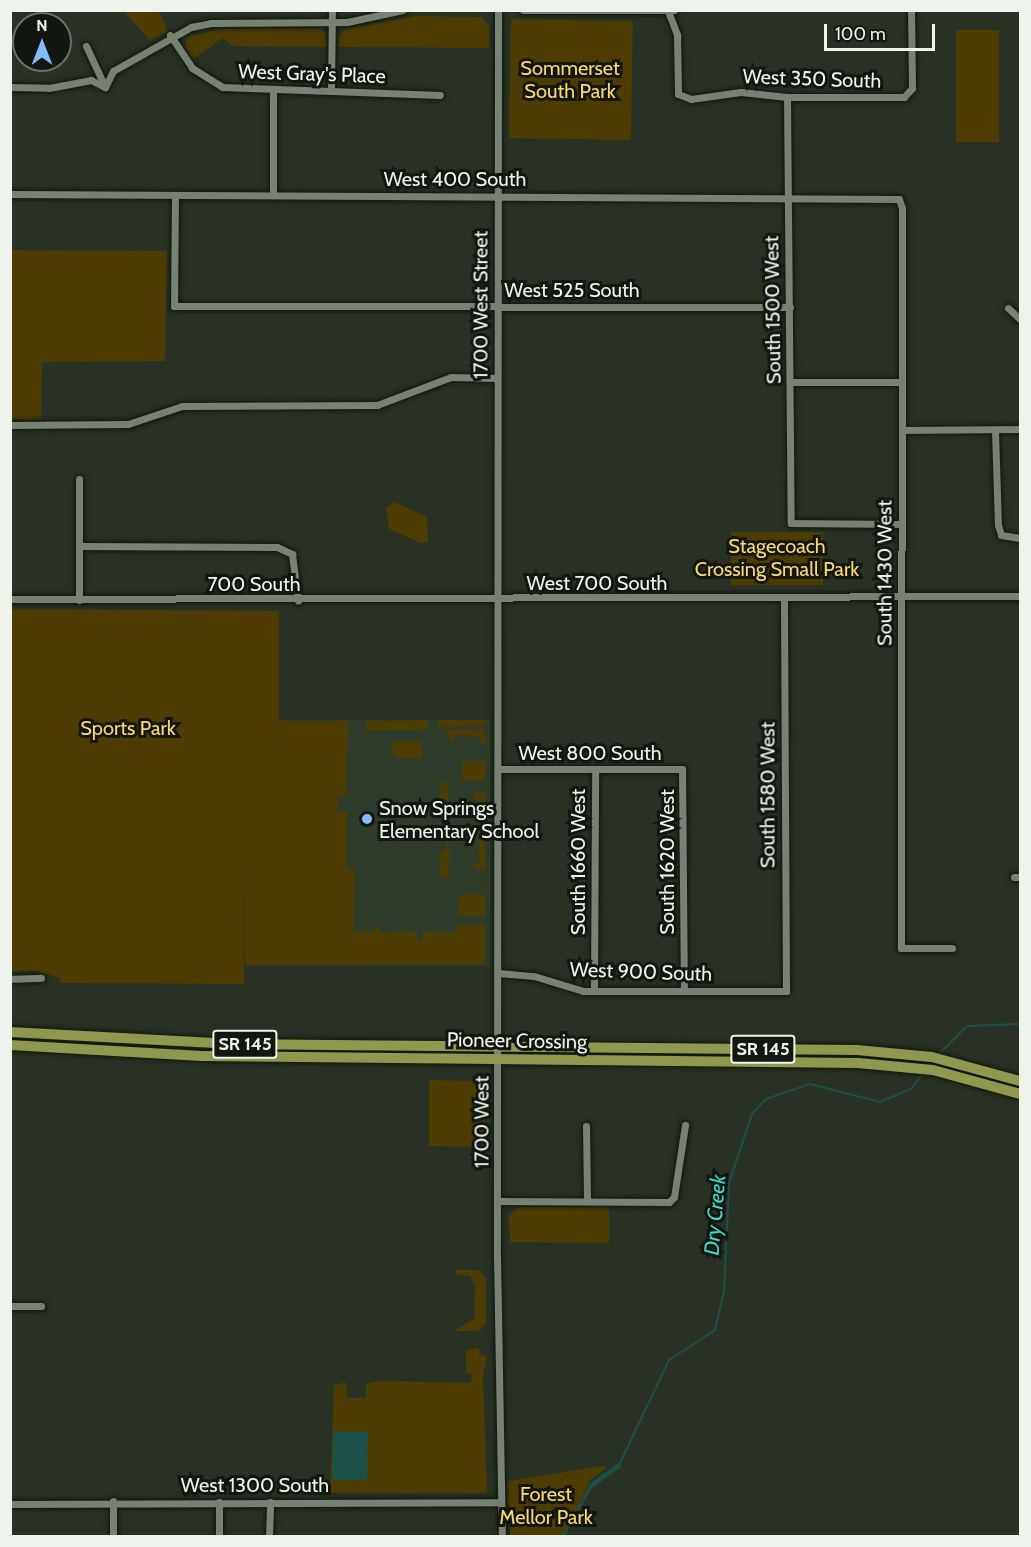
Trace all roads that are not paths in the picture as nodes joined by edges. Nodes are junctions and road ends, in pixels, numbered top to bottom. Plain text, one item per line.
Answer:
1 (332, 10) edge
2 (403, 10) edge
3 (498, 10) edge
4 (523, 10) edge
5 (911, 10) edge
6 (563, 11) edge
7 (671, 11) edge
8 (332, 22) junction
9 (170, 35) junction
10 (86, 46) dead end
11 (10, 87) edge
12 (105, 87) junction
13 (332, 89) junction
14 (273, 90) junction
15 (440, 95) dead end
16 (787, 97) junction
17 (10, 194) edge
18 (273, 194) junction
19 (175, 195) junction
20 (497, 196) junction
21 (787, 196) junction
22 (899, 199) joint
23 (497, 307) junction
24 (790, 307) junction
25 (1008, 308) dead end
26 (1020, 318) edge
27 (497, 378) junction
28 (790, 382) junction
29 (902, 382) junction
30 (10, 425) edge
31 (1020, 429) edge
32 (903, 430) junction
33 (995, 431) junction
34 (79, 479) dead end
35 (901, 524) junction
36 (1020, 538) edge
37 (79, 546) junction
38 (1020, 596) edge
39 (784, 598) junction
40 (901, 598) junction
41 (10, 599) edge
42 (79, 600) junction
43 (498, 600) junction
44 (298, 601) junction
45 (498, 769) junction
46 (595, 769) junction
47 (682, 769) joint
48 (952, 948) dead end
49 (498, 973) junction
50 (10, 978) edge
51 (41, 978) dead end
52 (594, 991) junction
53 (684, 991) junction
54 (786, 991) joint
55 (10, 1032) edge
56 (10, 1045) edge
57 (500, 1046) junction
58 (499, 1059) junction
59 (1020, 1080) edge
60 (1020, 1094) edge
61 (685, 1125) dead end
62 (586, 1126) dead end
63 (499, 1201) junction
64 (587, 1201) junction
65 (10, 1306) edge
66 (41, 1306) dead end
67 (113, 1501) junction
68 (219, 1502) junction
69 (270, 1502) junction
70 (501, 1502) junction
71 (10, 1504) edge
72 (113, 1536) edge
73 (219, 1536) edge
74 (269, 1536) edge
75 (502, 1536) edge

1 - 8 street
2 - 8 street
3 - 20 street, 1700 West Street
4 - 6 street
5 - 16 street, West 350 South
6 - 7 street
7 - 16 street, West 350 South
8 - 9 street
8 - 13 street
9 - 12 street
9 - 14 street, West Gray's Place
10 - 12 street
11 - 12 street
13 - 14 street, West Gray's Place
13 - 15 street, West Gray's Place
14 - 18 street
16 - 21 street, South 1500 West
17 - 19 street, West 400 South
18 - 19 street, West 400 South
18 - 20 street, West 400 South
19 - 23 street, West 525 South
20 - 21 street, West 400 South
20 - 23 street, 1700 West Street
21 - 22 street, West 400 South
21 - 24 street, South 1500 West
22 - 29 street, South 1430 West
23 - 24 street, West 525 South
23 - 27 street, 1700 West Street
24 - 28 street, South 1500 West
25 - 26 street
27 - 30 street
27 - 43 street, 1700 West Street
28 - 29 street
28 - 35 street, South 1500 West
29 - 32 street, South 1430 West
31 - 33 street
32 - 33 street
32 - 35 street, South 1430 West
33 - 36 street
34 - 37 street
35 - 40 street, South 1430 West
37 - 42 street
37 - 44 street
38 - 40 street, West 700 South
39 - 40 street, West 700 South
39 - 43 street, West 700 South
39 - 54 street, South 1580 West
40 - 48 street, South 1430 West
41 - 42 street, 700 South
42 - 44 street, 700 South
43 - 44 street, 700 South
43 - 45 street, 1700 West
45 - 46 street, West 800 South
45 - 49 street, 1700 West
46 - 47 street, West 800 South
46 - 52 street, South 1660 West
47 - 53 street, South 1620 West
49 - 52 street, West 900 South
49 - 57 street, 1700 West
50 - 51 street
52 - 53 street, West 900 South
53 - 54 street, West 900 South
55 - 57 highway, Pioneer Crossing / SR 145
56 - 58 highway, Pioneer Crossing / SR 145
57 - 58 street, 1700 West
57 - 59 highway, Pioneer Crossing / SR 145
58 - 60 highway, Pioneer Crossing / SR 145
58 - 63 street, 1700 West
61 - 64 street
62 - 64 street
63 - 64 street
63 - 70 street, 1700 West
65 - 66 street
67 - 68 street, West 1300 South
67 - 71 street, West 1300 South
67 - 72 street
68 - 69 street, West 1300 South
68 - 73 street
69 - 70 street, West 1300 South
69 - 74 street
70 - 75 street, 1700 West

